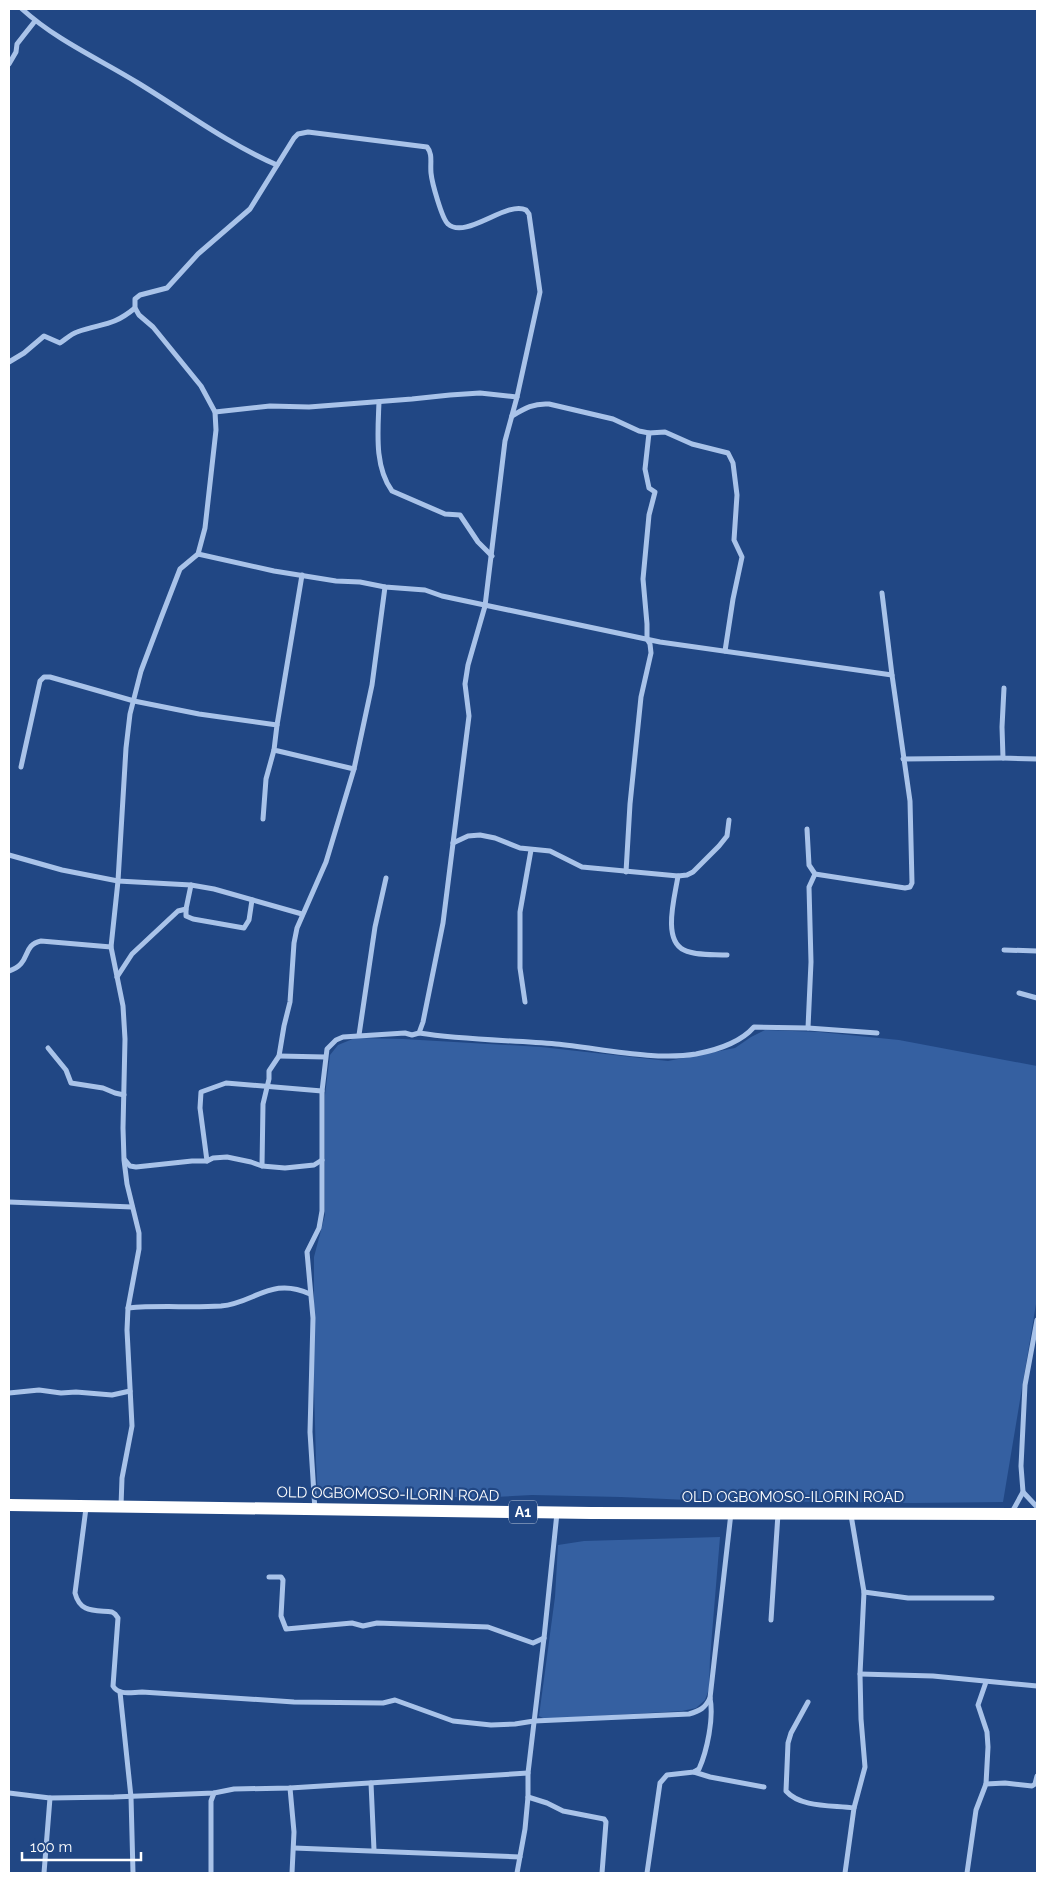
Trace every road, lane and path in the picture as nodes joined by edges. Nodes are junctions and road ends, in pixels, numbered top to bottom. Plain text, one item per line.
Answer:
1 (22, 9) edge
2 (35, 20) junction
3 (9, 64) edge
4 (277, 165) junction
5 (134, 308) junction
6 (9, 362) edge
7 (517, 396) junction
8 (379, 402) junction
9 (215, 412) junction
10 (512, 416) junction
11 (649, 433) junction
12 (198, 554) junction
13 (492, 556) junction
14 (302, 575) junction
15 (385, 587) junction
16 (882, 593) dead end
17 (485, 606) junction
18 (647, 639) junction
19 (724, 651) junction
20 (892, 675) junction
21 (1004, 688) dead end
22 (134, 701) junction
23 (277, 725) junction
24 (274, 750) junction
25 (1003, 758) junction
26 (903, 759) junction
27 (1037, 759) edge
28 (21, 767) dead end
29 (354, 769) junction
30 (263, 819) dead end
31 (729, 820) dead end
32 (807, 829) dead end
33 (453, 843) junction
34 (531, 850) junction
35 (9, 855) edge
36 (626, 872) junction
37 (814, 874) junction
38 (678, 876) junction
39 (386, 878) dead end
40 (118, 881) junction
41 (191, 885) junction
42 (252, 900) junction
43 (186, 909) junction
44 (302, 914) junction
45 (111, 948) junction
46 (1004, 950) dead end
47 (1037, 951) edge
48 (727, 956) dead end
49 (9, 971) edge
50 (117, 978) junction
51 (1019, 992) dead end
52 (1037, 998) edge
53 (525, 1002) dead end
54 (808, 1028) junction
55 (419, 1033) junction
56 (877, 1033) dead end
57 (359, 1035) junction
58 (48, 1048) dead end
59 (279, 1056) junction
60 (325, 1057) junction
61 (267, 1088) junction
62 (322, 1091) junction
63 (124, 1094) junction
64 (124, 1160) junction
65 (322, 1160) junction
66 (207, 1161) junction
67 (262, 1166) junction
68 (9, 1202) edge
69 (132, 1207) junction
70 (310, 1294) junction
71 (128, 1308) junction
72 (1037, 1320) edge
73 (130, 1390) junction
74 (9, 1393) edge
75 (1022, 1492) junction
76 (9, 1505) edge
77 (87, 1506) junction
78 (121, 1506) junction
79 (1037, 1507) edge
80 (315, 1510) junction
81 (557, 1512) junction
82 (731, 1513) junction
83 (778, 1514) junction
84 (851, 1514) junction
85 (1010, 1514) junction
86 (1037, 1514) edge
87 (269, 1577) dead end
88 (864, 1592) junction
89 (992, 1598) dead end
90 (770, 1620) dead end
91 (544, 1638) junction
92 (860, 1674) junction
93 (986, 1682) junction
94 (1037, 1686) edge
95 (120, 1692) junction
96 (710, 1698) junction
97 (808, 1702) dead end
98 (534, 1721) junction
99 (694, 1772) junction
100 (528, 1773) junction
101 (1037, 1776) edge
102 (371, 1783) junction
103 (986, 1784) junction
104 (764, 1787) dead end
105 (290, 1788) junction
106 (9, 1793) edge
107 (214, 1793) junction
108 (131, 1796) junction
109 (528, 1797) junction
110 (50, 1798) junction
111 (854, 1808) junction
112 (294, 1848) junction
113 (374, 1850) junction
114 (520, 1856) junction
115 (44, 1873) edge
116 (133, 1873) edge
117 (211, 1873) edge
118 (292, 1873) edge
119 (517, 1873) edge
120 (602, 1873) edge
121 (647, 1873) edge
122 (845, 1873) edge
123 (967, 1873) edge

1 - 2 street
2 - 3 street
2 - 4 street
4 - 5 street
4 - 7 street
5 - 6 street
5 - 9 street
7 - 8 street
7 - 10 street
8 - 9 street
8 - 13 street
9 - 12 street
10 - 11 street
10 - 13 street
11 - 18 street
11 - 19 street
12 - 14 street
12 - 22 street
13 - 17 street
14 - 15 street
14 - 23 street
15 - 17 street
15 - 29 street
16 - 20 street
17 - 18 street
17 - 33 street
18 - 19 street
18 - 36 street
19 - 20 street
20 - 26 street
21 - 25 street
22 - 23 street
22 - 28 street
22 - 40 street
23 - 24 street
24 - 29 street
24 - 30 street
25 - 26 street
25 - 27 street
26 - 37 street
29 - 44 street
31 - 38 street
32 - 37 street
33 - 34 street
33 - 55 street
34 - 36 street
34 - 53 street
35 - 40 street
36 - 38 street
37 - 54 street
38 - 48 street
39 - 57 street
40 - 41 street
40 - 45 street
41 - 42 street
41 - 43 street
42 - 43 street
42 - 44 street
43 - 50 street
44 - 59 street
45 - 49 street
45 - 50 street
46 - 47 street
50 - 63 street
51 - 52 street
54 - 55 street
54 - 56 street
55 - 57 street
57 - 60 street
58 - 63 street
59 - 60 street
59 - 61 street
60 - 62 street
61 - 62 street
61 - 66 street
61 - 67 street
62 - 65 street
63 - 64 street
64 - 66 street
64 - 69 street
65 - 67 street
65 - 70 street
66 - 67 street
68 - 69 street
69 - 71 street
70 - 71 street
70 - 80 street
71 - 73 street
72 - 75 street
73 - 74 street
73 - 78 street
75 - 79 street
75 - 85 street
76 - 77 highway, OLD OGBOMOSO-ILORIN ROAD / A1
77 - 78 highway, OLD OGBOMOSO-ILORIN ROAD / A1
77 - 95 street
78 - 80 highway, OLD OGBOMOSO-ILORIN ROAD / A1
80 - 81 highway, OLD OGBOMOSO-ILORIN ROAD / A1
81 - 82 highway, OLD OGBOMOSO-ILORIN ROAD / A1
81 - 91 street
82 - 83 highway, OLD OGBOMOSO-ILORIN ROAD / A1
82 - 96 street
83 - 84 highway, OLD OGBOMOSO-ILORIN ROAD / A1
83 - 90 street
84 - 85 highway, OLD OGBOMOSO-ILORIN ROAD / A1
84 - 88 street
85 - 86 highway, OLD OGBOMOSO-ILORIN ROAD / A1
87 - 91 street
88 - 89 street
88 - 92 street
91 - 98 street
92 - 93 street
92 - 111 street
93 - 94 street
93 - 103 street
95 - 98 street
95 - 108 street
96 - 98 street
96 - 99 street
97 - 111 street
98 - 100 street
99 - 104 street
99 - 121 street
100 - 102 street
100 - 109 street
101 - 103 street
102 - 105 street
102 - 113 street
103 - 123 street
105 - 107 street
105 - 112 street
106 - 110 street
107 - 108 street
107 - 117 street
108 - 110 street
108 - 116 street
109 - 114 street
109 - 120 street
110 - 115 street
111 - 122 street
112 - 113 street
112 - 118 street
113 - 114 street
114 - 119 street

